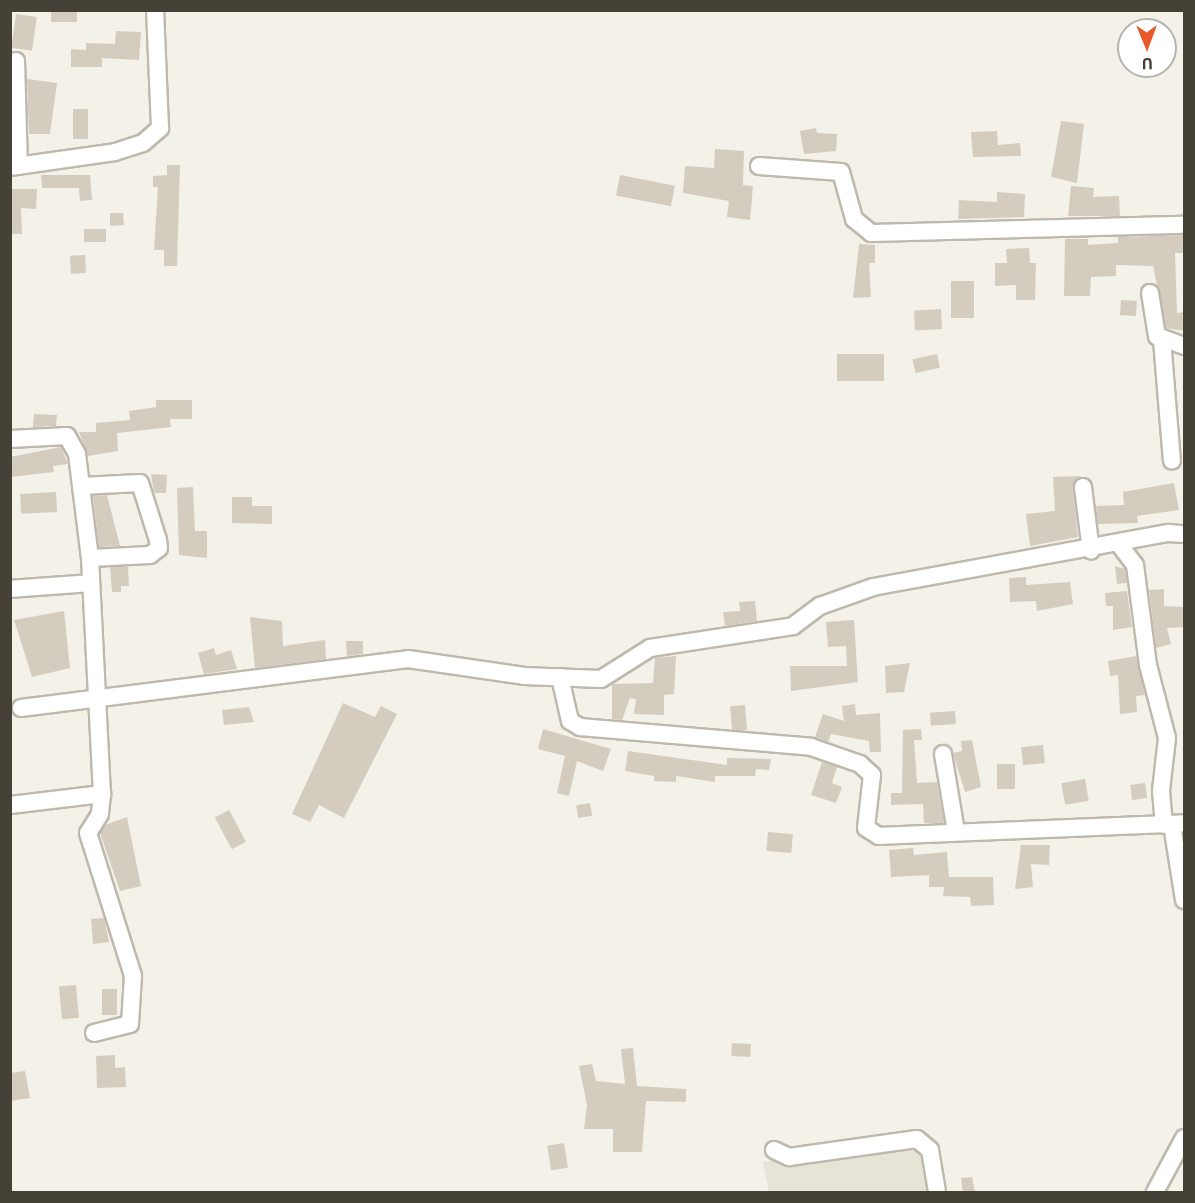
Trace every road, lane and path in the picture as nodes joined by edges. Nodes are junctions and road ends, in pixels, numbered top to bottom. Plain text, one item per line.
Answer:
1 (155, 10) edge
2 (16, 61) dead end
3 (15, 166) edge
4 (759, 166) dead end
5 (1185, 225) edge
6 (1150, 293) dead end
7 (1162, 340) junction
8 (1185, 346) edge
9 (10, 439) edge
10 (1172, 461) dead end
11 (81, 486) junction
12 (1083, 488) dead end
13 (1185, 534) edge
14 (1119, 544) junction
15 (1091, 551) junction
16 (90, 558) junction
17 (91, 583) junction
18 (10, 589) edge
19 (560, 677) junction
20 (98, 702) junction
21 (21, 708) dead end
22 (943, 754) dead end
23 (102, 794) junction
24 (10, 805) edge
25 (1173, 824) edge
26 (956, 832) junction
27 (1185, 900) edge
28 (94, 1033) dead end
29 (1185, 1138) edge
30 (774, 1150) dead end
31 (937, 1192) edge
32 (1155, 1192) edge

1 - 3 street
2 - 3 street
4 - 5 street
6 - 7 street
7 - 8 street
7 - 10 street
9 - 11 street
11 - 16 street
11 - 16 street
12 - 15 street
13 - 14 street
14 - 15 street
14 - 25 street
15 - 19 street
16 - 17 street
17 - 18 street
17 - 20 street
19 - 20 street
19 - 26 street
20 - 21 street
20 - 23 street
22 - 26 street
23 - 24 street
23 - 28 street
25 - 26 street
25 - 27 street
29 - 32 street
30 - 31 street

